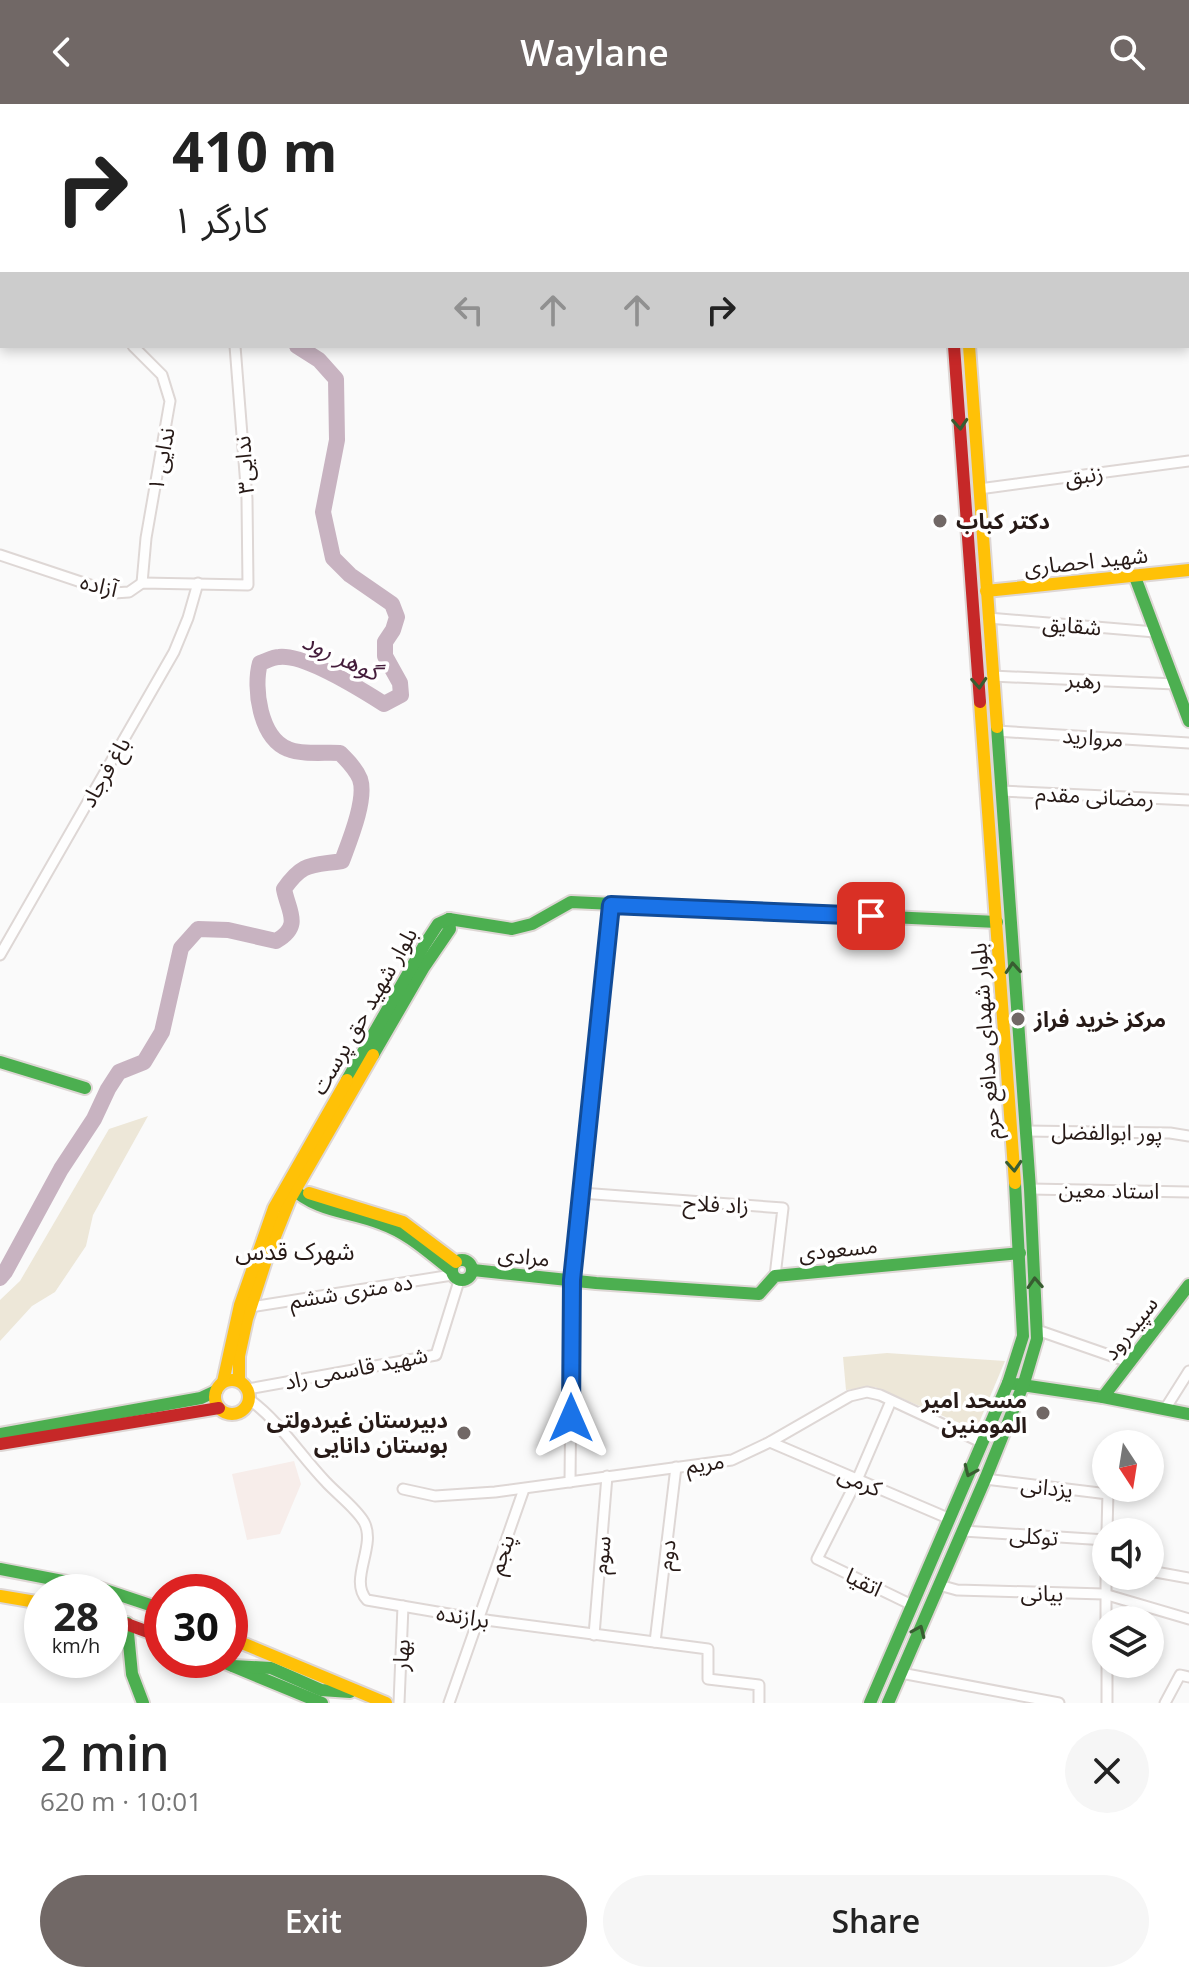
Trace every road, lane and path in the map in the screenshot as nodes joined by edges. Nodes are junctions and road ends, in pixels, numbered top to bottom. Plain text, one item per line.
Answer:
1 (135, 348) edge
2 (235, 348) edge
3 (954, 348) edge
4 (969, 348) edge
5 (1189, 461) edge
6 (979, 489) junction
7 (0, 555) edge
8 (1189, 570) edge
9 (1135, 577) junction
10 (142, 583) junction
11 (198, 583) junction
12 (248, 585) joint
13 (986, 591) junction
14 (988, 618) junction
15 (1155, 632) junction
16 (976, 646) junction
17 (990, 646) junction
18 (992, 676) junction
19 (1175, 684) junction
20 (1189, 721) edge
21 (996, 731) junction
22 (1189, 743) edge
23 (1001, 791) junction
24 (1189, 800) edge
25 (611, 905) junction
26 (997, 922) junction
27 (0, 955) edge
28 (0, 1062) edge
29 (85, 1088) dead end
30 (1025, 1131) junction
31 (1189, 1136) edge
32 (290, 1187) junction
33 (1030, 1189) junction
34 (1189, 1192) edge
35 (581, 1193) junction
36 (1020, 1253) junction
37 (473, 1270) junction
38 (455, 1272) junction
39 (256, 1273) junction
40 (775, 1276) junction
41 (572, 1280) junction
42 (1189, 1285) edge
43 (251, 1307) junction
44 (1037, 1330) junction
45 (1129, 1362) junction
46 (1189, 1371) edge
47 (1008, 1383) junction
48 (1028, 1384) junction
49 (219, 1387) junction
50 (246, 1390) junction
51 (1103, 1397) junction
52 (891, 1401) junction
53 (219, 1408) junction
54 (1165, 1409) junction
55 (1189, 1414) edge
56 (92, 1423) junction
57 (0, 1434) edge
58 (770, 1442) junction
59 (983, 1443) junction
60 (0, 1444) edge
61 (676, 1467) junction
62 (607, 1476) junction
63 (985, 1479) junction
64 (857, 1480) junction
65 (570, 1482) junction
66 (403, 1489) dead end
67 (524, 1489) junction
68 (1092, 1489) edge
69 (950, 1519) junction
70 (963, 1531) junction
71 (1092, 1539) edge
72 (0, 1569) edge
73 (1164, 1574) edge
74 (1189, 1578) edge
75 (939, 1585) junction
76 (1104, 1590) edge
77 (1104, 1594) junction
78 (0, 1596) edge
79 (24, 1600) edge
80 (144, 1603) edge
81 (912, 1605) junction
82 (403, 1606) junction
83 (1105, 1606) edge
84 (478, 1619) junction
85 (1189, 1619) edge
86 (128, 1633) edge
87 (594, 1635) junction
88 (655, 1642) junction
89 (248, 1649) edge
90 (248, 1669) edge
91 (901, 1673) junction
92 (1189, 1677) edge
93 (1107, 1678) edge
94 (301, 1681) junction
95 (143, 1703) edge
96 (322, 1703) edge
97 (386, 1703) edge
98 (399, 1703) edge
99 (449, 1703) edge
100 (759, 1703) edge
101 (870, 1703) edge
102 (888, 1703) edge
103 (1058, 1703) edge
104 (1107, 1703) edge
105 (1165, 1703) edge

1 - 10 street, ندایی ۱
2 - 12 street, ندایی۳
3 -> 16 main road, بلوار شهدای مدافع حرم
4 - 6 main road, بلوار شهدای مدافع حرم
5 - 6 street, زنبق
6 - 13 main road, بلوار شهدای مدافع حرم
7 - 10 street, آزاده
8 - 9 main road, شهید احصاری
9 - 13 main road, شهید احصاری
9 - 15 main road
10 - 11 street, آزاده
11 - 12 street, آزاده
11 - 27 street, باغ فرجاد
13 - 14 main road, بلوار شهدای مدافع حرم
14 - 15 street, شقایق
14 - 17 main road, بلوار شهدای مدافع حرم
15 - 19 main road
16 - 17 main road
16 -> 26 main road, بلوار شهدای مدافع حرم
17 - 18 main road, بلوار شهدای مدافع حرم
18 - 19 street, رهبر
18 - 21 main road, بلوار شهدای مدافع حرم
19 - 20 main road
21 - 22 street, مروارید
21 - 23 main road, بلوار شهدای مدافع حرم
23 - 24 street, رمضانی مقدم
30 -> 23 main road, بلوار شهدای مدافع حرم
25 - 26 main road
25 - 32 main road, بلوار شهید حق پرست
25 - 35 street
26 -> 36 main road, بلوار شهدای مدافع حرم
28 - 29 main road
30 - 31 street, پور ابوالفضل
30 - 33 main road, بلوار شهدای مدافع حرم
32 - 38 main road, مرادی
32 - 39 main road, بلوار شهید حق پرست
33 - 34 street, استاد معین
44 -> 33 main road, بلوار شهدای مدافع حرم
35 - 40 street, زاد فلاح
35 - 41 street
36 - 40 main road, مسعودی
36 - 47 main road, بلوار شهدای مدافع حرم
37 - 38 main road
37 - 38 main road, مرادی
37 - 41 main road, مرادی
38 - 43 street, ده متری ششم
38 - 50 street, شهید قاسمی راد
39 - 43 main road, بلوار شهید حق پرست
39 - 49 main road, بلوار شهید حق پرست
40 - 41 main road, مسعودی
41 - 65 street
42 - 45 main road, سپیدرود
43 - 50 main road, بلوار شهید حق پرست
44 - 45 street
44 - 48 main road, بلوار شهدای مدافع حرم
45 - 51 main road, سپیدرود
46 - 54 street
47 - 48 main road
47 - 59 main road, بلوار شهدای مدافع حرم
48 - 51 main road
48 - 63 main road, بلوار شهدای مدافع حرم
49 - 50 main road
49 - 53 main road
49 - 56 main road
50 - 53 main road
50 - 82 street, برازنده
51 - 54 main road
52 - 58 street, مریم
52 - 59 street, مریم
52 - 64 street
53 - 56 main road
54 - 55 main road
56 - 57 main road
56 - 60 main road
58 - 61 street, مریم
58 - 64 street, کرمی
59 -> 69 main road, بلوار شهدای مدافع حرم
61 - 62 street, مریم
61 - 88 street, دوم
62 - 65 street, مریم
62 - 87 street, سوم
63 - 68 street, یزدانی
63 - 70 main road, بلوار شهدای مدافع حرم
64 - 69 street, کرمی
64 - 81 street, اتقیا
65 - 67 street, مریم
66 - 67 street, مریم
67 - 84 street, پنجم
69 - 81 main road, بلوار شهدای مدافع حرم
70 - 71 street, توکلی
70 - 75 main road, بلوار شهدای مدافع حرم
72 - 80 main road
73 - 74 street
75 - 77 street, بیانی
91 -> 75 main road, بلوار شهدای مدافع حرم
76 - 77 street
77 - 83 street
77 - 85 street, بیانی
78 - 79 main road
81 - 101 main road, بلوار شهدای مدافع حرم
82 - 84 street, برازنده
82 - 98 street, بهار
84 - 87 street, برازنده
84 - 99 street, پنجم
86 - 95 main road
87 - 88 street, برازنده
88 - 100 street, برازنده
89 - 94 main road
90 - 94 main road
91 - 102 main road, بلوار شهدای مدافع حرم
91 - 103 street
92 - 105 street
93 - 104 street
94 - 96 main road
94 - 97 main road

